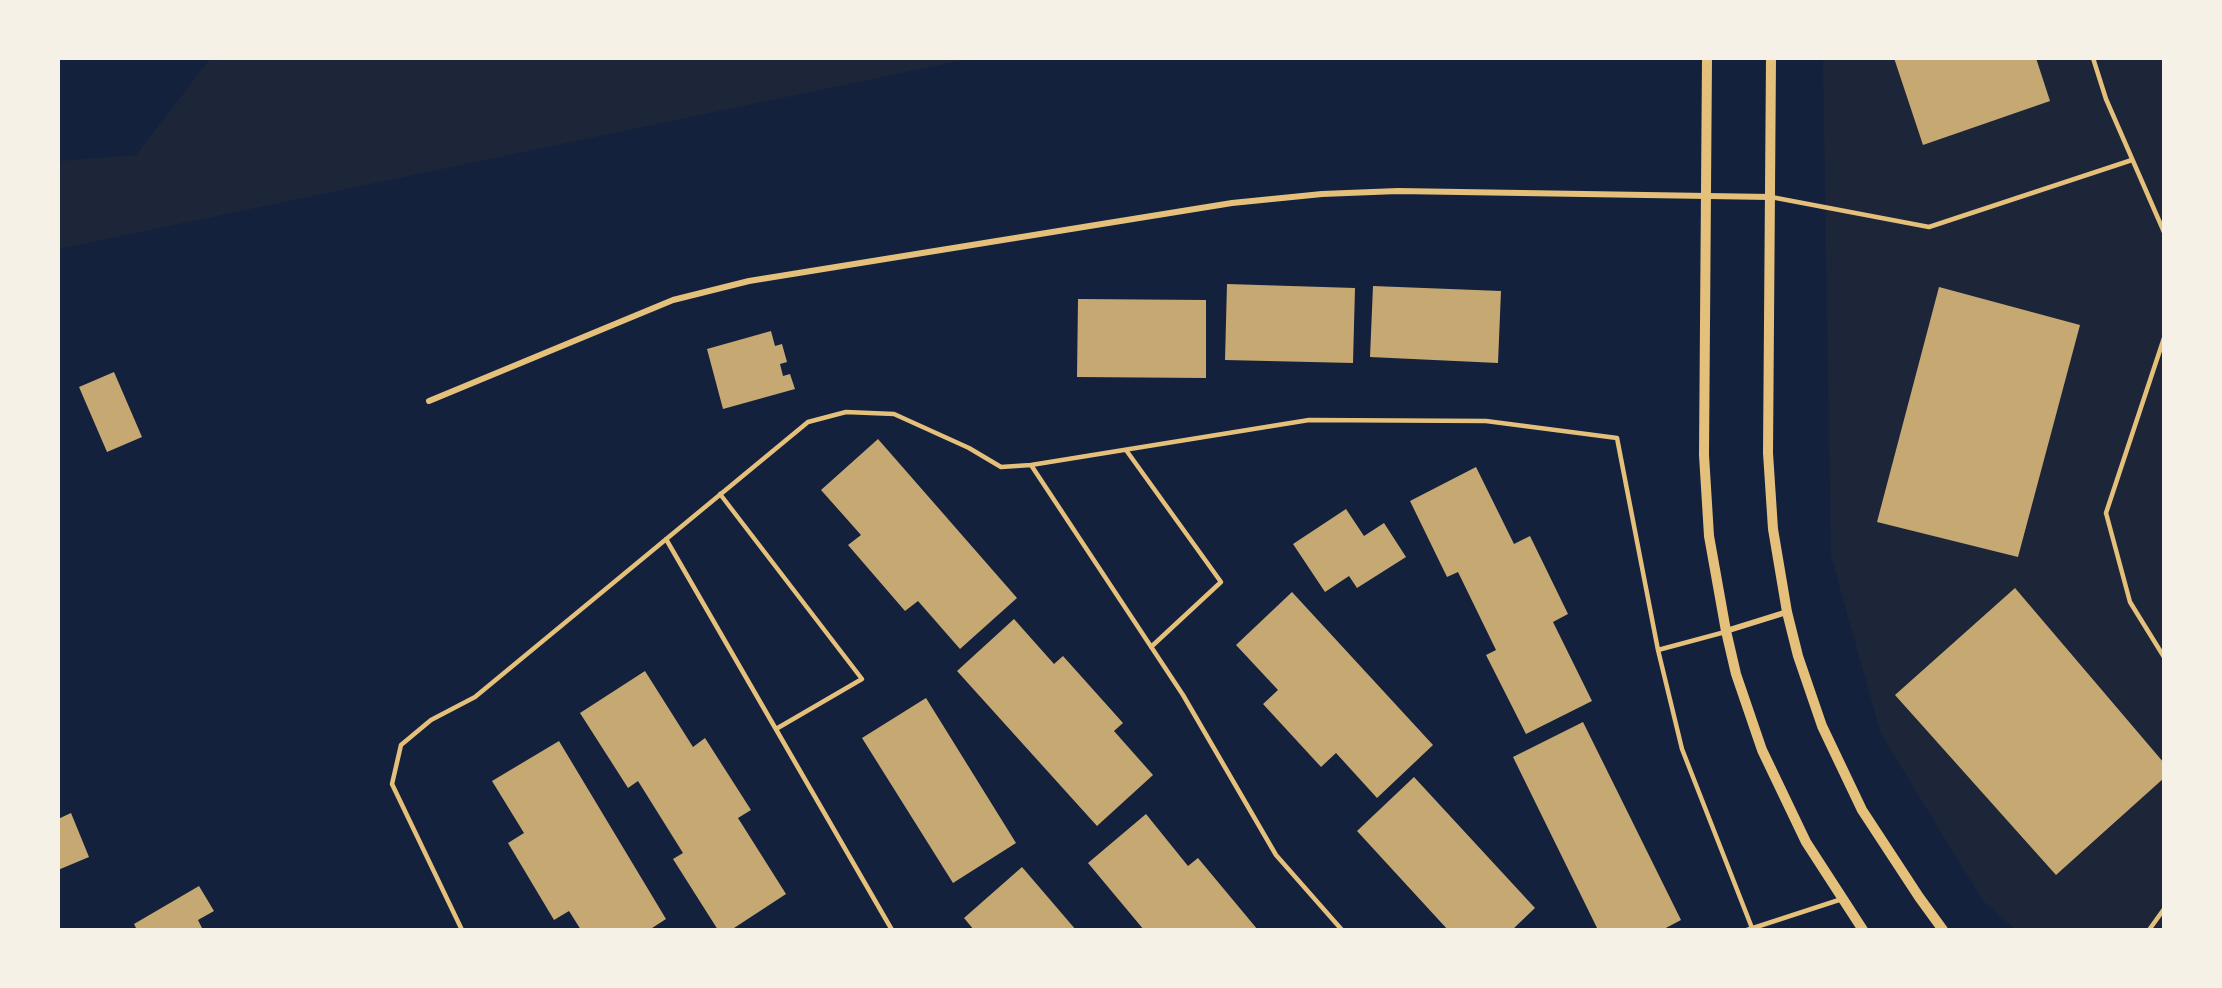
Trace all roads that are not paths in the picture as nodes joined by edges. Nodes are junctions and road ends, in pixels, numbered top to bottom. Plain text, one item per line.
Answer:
1 (1707, 58) edge
2 (1771, 58) edge
3 (2093, 58) edge
4 (2132, 160) junction
5 (1706, 196) junction
6 (1770, 197) junction
7 (2163, 232) edge
8 (2163, 338) edge
9 (429, 401) dead end
10 (1126, 450) junction
11 (1031, 465) junction
12 (720, 494) junction
13 (666, 539) junction
14 (1787, 612) junction
15 (1726, 631) junction
16 (1151, 647) junction
17 (1658, 650) junction
18 (2163, 657) edge
19 (776, 729) junction
20 (1844, 899) junction
21 (2163, 909) edge
22 (1750, 929) edge
23 (462, 930) edge
24 (892, 930) edge
25 (1342, 930) edge
26 (1863, 930) edge
27 (1943, 930) edge
28 (2149, 930) edge

1 - 5 street
2 - 6 street
3 - 4 lane
4 - 6 lane
4 - 7 lane
5 - 6 street
5 - 9 street
5 - 15 street
6 - 14 street
8 - 18 lane
10 - 11 lane
10 - 16 lane
10 - 17 lane
11 - 12 lane
11 - 16 lane
12 - 13 lane
12 - 19 lane
13 - 19 lane
13 - 23 lane
14 - 15 street
14 - 27 street
15 - 17 lane
15 - 20 street
16 - 25 lane
17 - 22 lane
19 - 24 lane
20 - 22 lane
20 - 26 street
21 - 28 lane

